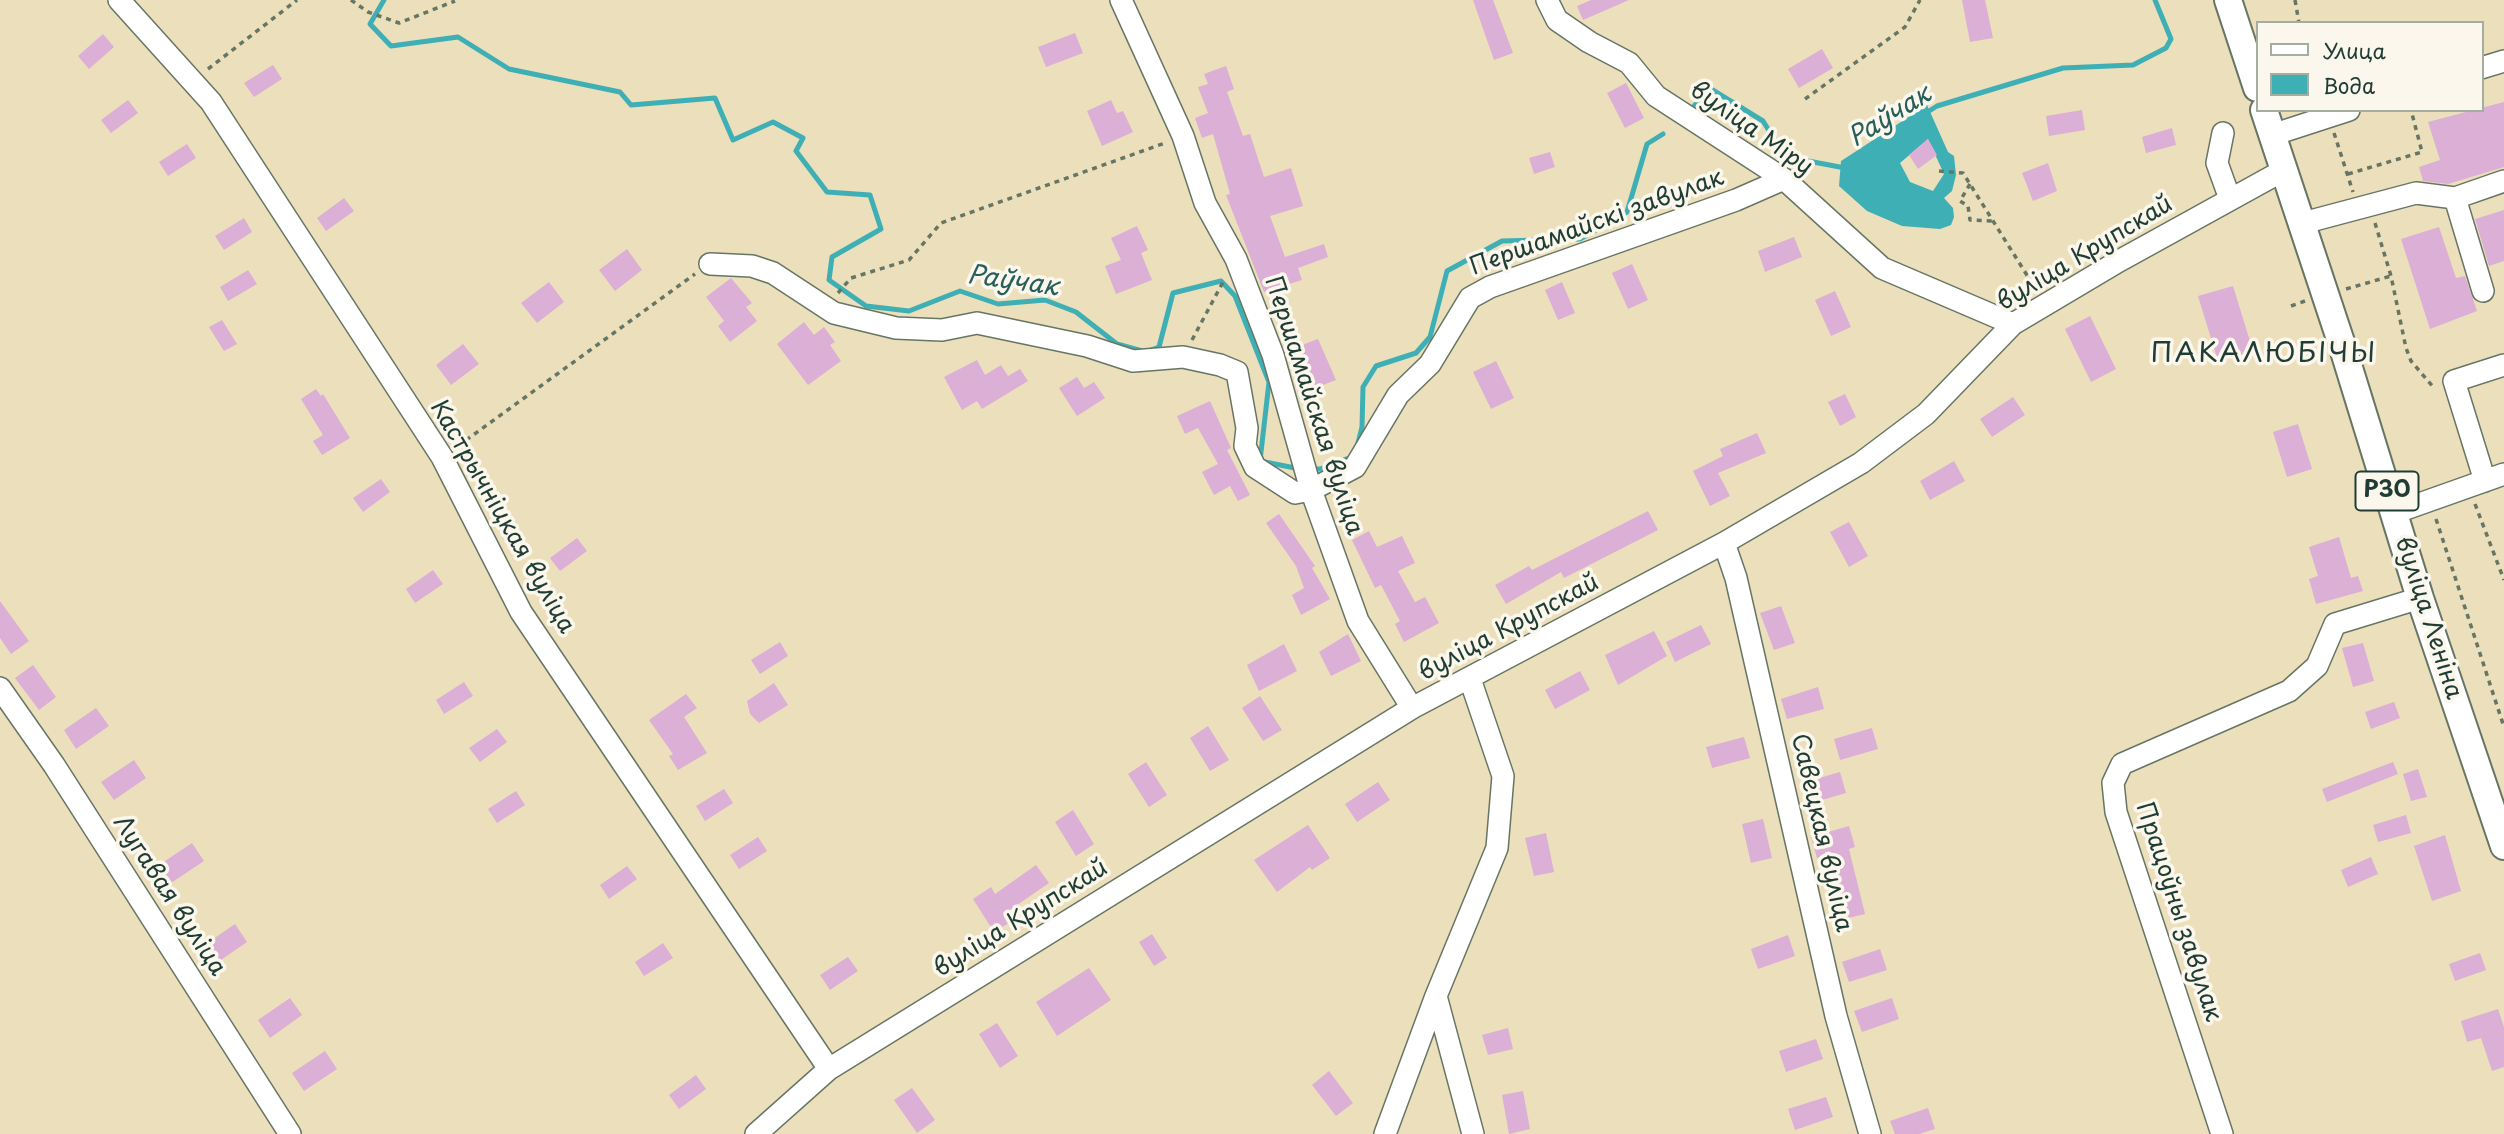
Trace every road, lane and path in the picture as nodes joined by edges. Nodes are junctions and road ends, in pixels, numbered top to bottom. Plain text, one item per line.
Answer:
1 (119, 0) edge
2 (297, 0) edge
3 (351, 0) edge
4 (1121, 0) edge
5 (1547, 0) edge
6 (1920, 0) edge
7 (2228, 0) edge
8 (2295, 0) edge
9 (456, 1) edge
10 (2299, 21) edge
11 (2504, 61) edge
12 (2483, 67) edge
13 (192, 81) junction
14 (2256, 85) edge
15 (1805, 99) dead end
16 (2343, 112) edge
17 (2412, 112) edge
18 (2327, 117) junction
19 (2268, 123) edge
20 (2223, 133) dead end
21 (1183, 136) junction
22 (2284, 170) junction
23 (1939, 172) dead end
24 (2348, 174) junction
25 (1784, 179) junction
26 (2504, 181) edge
27 (1970, 184) junction
28 (2455, 198) junction
29 (2230, 199) junction
30 (2369, 205) junction
31 (1993, 221) junction
32 (2303, 223) junction
33 (710, 264) joint
34 (1227, 274) dead end
35 (2483, 290) dead end
36 (834, 298) dead end
37 (2046, 305) junction
38 (2012, 324) junction
39 (1183, 358) junction
40 (2411, 361) dead end
41 (2504, 365) edge
42 (442, 457) junction
43 (1309, 477) junction
44 (2494, 477) edge
45 (2431, 500) junction
46 (2476, 506) dead end
47 (2394, 513) junction
48 (1724, 543) junction
49 (2504, 580) edge
50 (2420, 598) junction
51 (1470, 679) junction
52 (0, 688) edge
53 (1412, 708) junction
54 (2504, 727) edge
55 (2504, 846) edge
56 (1436, 996) junction
57 (829, 1069) junction
58 (290, 1134) edge
59 (755, 1134) edge
60 (1385, 1134) edge
61 (1473, 1134) edge
62 (1870, 1134) edge
63 (2222, 1134) edge

1 - 13 street, Кастрычніцкая вуліца
2 - 13 path
3 - 9 path
4 - 21 street, Першамайская вуліца
5 - 25 street, вуліца Міру
6 - 15 path
7 - 14 main road
8 - 10 path
11 - 12 street
13 - 42 street, Кастрычніцкая вуліца
16 - 18 street
17 - 24 path
18 - 19 street
18 - 24 path
19 - 22 main road, вуліца Леніна / Р30
20 - 29 street
21 - 36 path
21 - 43 street, Першамайская вуліца
22 - 29 street, вуліца Крупскай
22 - 32 main road, вуліца Леніна / Р30
23 - 27 path
24 - 30 path
25 - 38 street, вуліца Міру
25 - 43 street, Першамайскі завулак
26 - 28 street
27 - 31 path
27 - 31 path
28 - 30 street
28 - 35 street
29 - 37 street, вуліца Крупскай
30 - 32 street
30 - 40 path
31 - 37 path
32 - 47 main road, вуліца Леніна / Р30
33 - 39 street
33 - 42 path
34 - 39 path
37 - 38 street, вуліца Крупскай
38 - 48 street, вуліца Крупскай
39 - 43 street
41 - 44 street
42 - 57 street, Кастрычніцкая вуліца
43 - 53 street, Першамайская вуліца
44 - 45 street
45 - 47 street
45 - 54 path
46 - 49 path
47 - 50 main road, вуліца Леніна / Р30
48 - 51 street, вуліца Крупскай
48 - 62 street, Савецкая вуліца
50 - 55 main road, вуліца Леніна / Р30
50 - 63 street, Працоўны завулак
51 - 53 street, вуліца Крупскай
51 - 56 street
52 - 58 street, Лугавая вуліца
53 - 57 street, вуліца Крупскай
56 - 60 street
56 - 61 street
57 - 59 street, вуліца Крупскай

